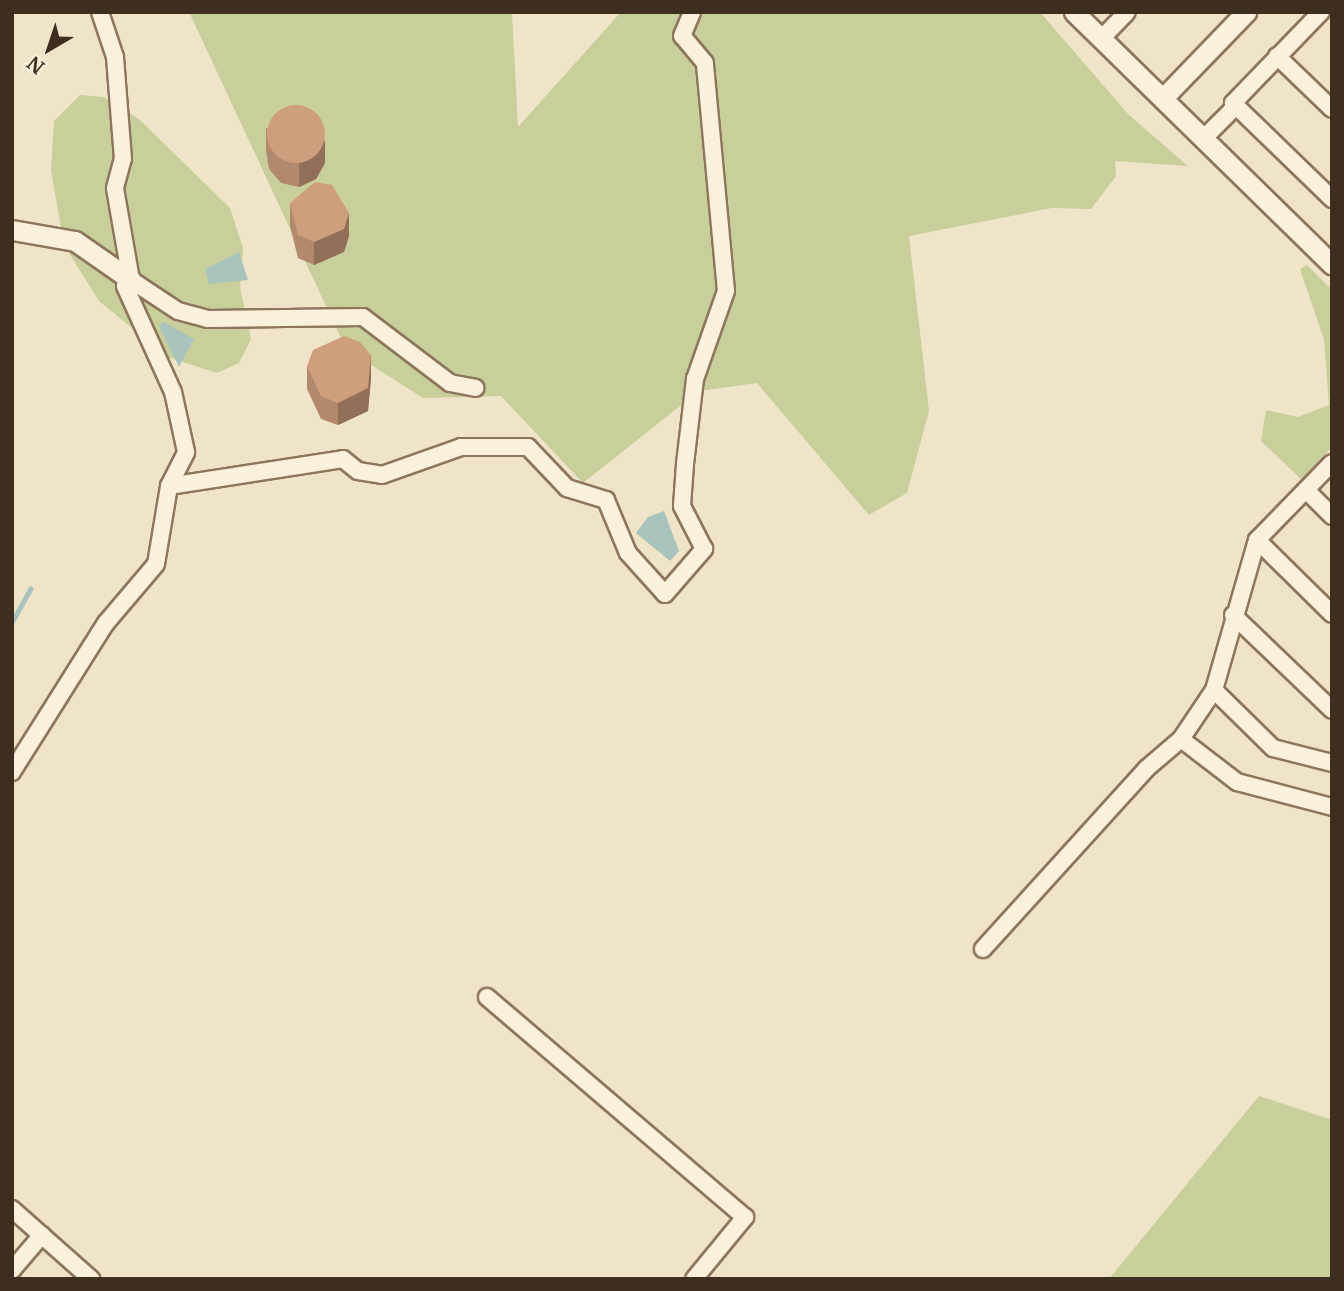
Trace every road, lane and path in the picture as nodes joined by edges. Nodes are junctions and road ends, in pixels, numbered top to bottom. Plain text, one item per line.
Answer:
1 (100, 12) edge
2 (692, 12) edge
3 (1074, 12) edge
4 (1127, 12) edge
5 (1246, 12) edge
6 (1321, 12) edge
7 (1101, 39) junction
8 (1277, 56) junction
9 (1163, 98) junction
10 (1236, 106) junction
11 (1332, 109) edge
12 (1204, 138) junction
13 (1332, 199) edge
14 (12, 230) edge
15 (1332, 265) edge
16 (131, 280) junction
17 (476, 388) dead end
18 (1332, 463) edge
19 (169, 486) junction
20 (1306, 490) junction
21 (1332, 516) edge
22 (1257, 540) junction
23 (1332, 614) edge
24 (1233, 615) junction
25 (1214, 690) junction
26 (1332, 710) edge
27 (1181, 739) junction
28 (1332, 763) edge
29 (12, 772) edge
30 (1332, 807) edge
31 (983, 949) dead end
32 (487, 997) dead end
33 (12, 1209) edge
34 (42, 1235) junction
35 (12, 1270) edge
36 (91, 1279) edge
37 (694, 1279) edge

1 - 16 street
2 - 19 street
3 - 7 street
4 - 7 street
5 - 9 street
6 - 8 street
7 - 9 street
8 - 10 street
8 - 11 street
9 - 12 street
10 - 12 street
10 - 13 street
12 - 15 street
14 - 16 street
16 - 17 street
16 - 19 street
18 - 20 street
19 - 29 street
20 - 21 street
20 - 22 street
22 - 23 street
22 - 24 street
24 - 25 street
24 - 26 street
25 - 27 street
25 - 28 street
27 - 30 street
27 - 31 street
32 - 37 street
33 - 34 street
34 - 35 street
34 - 36 street

